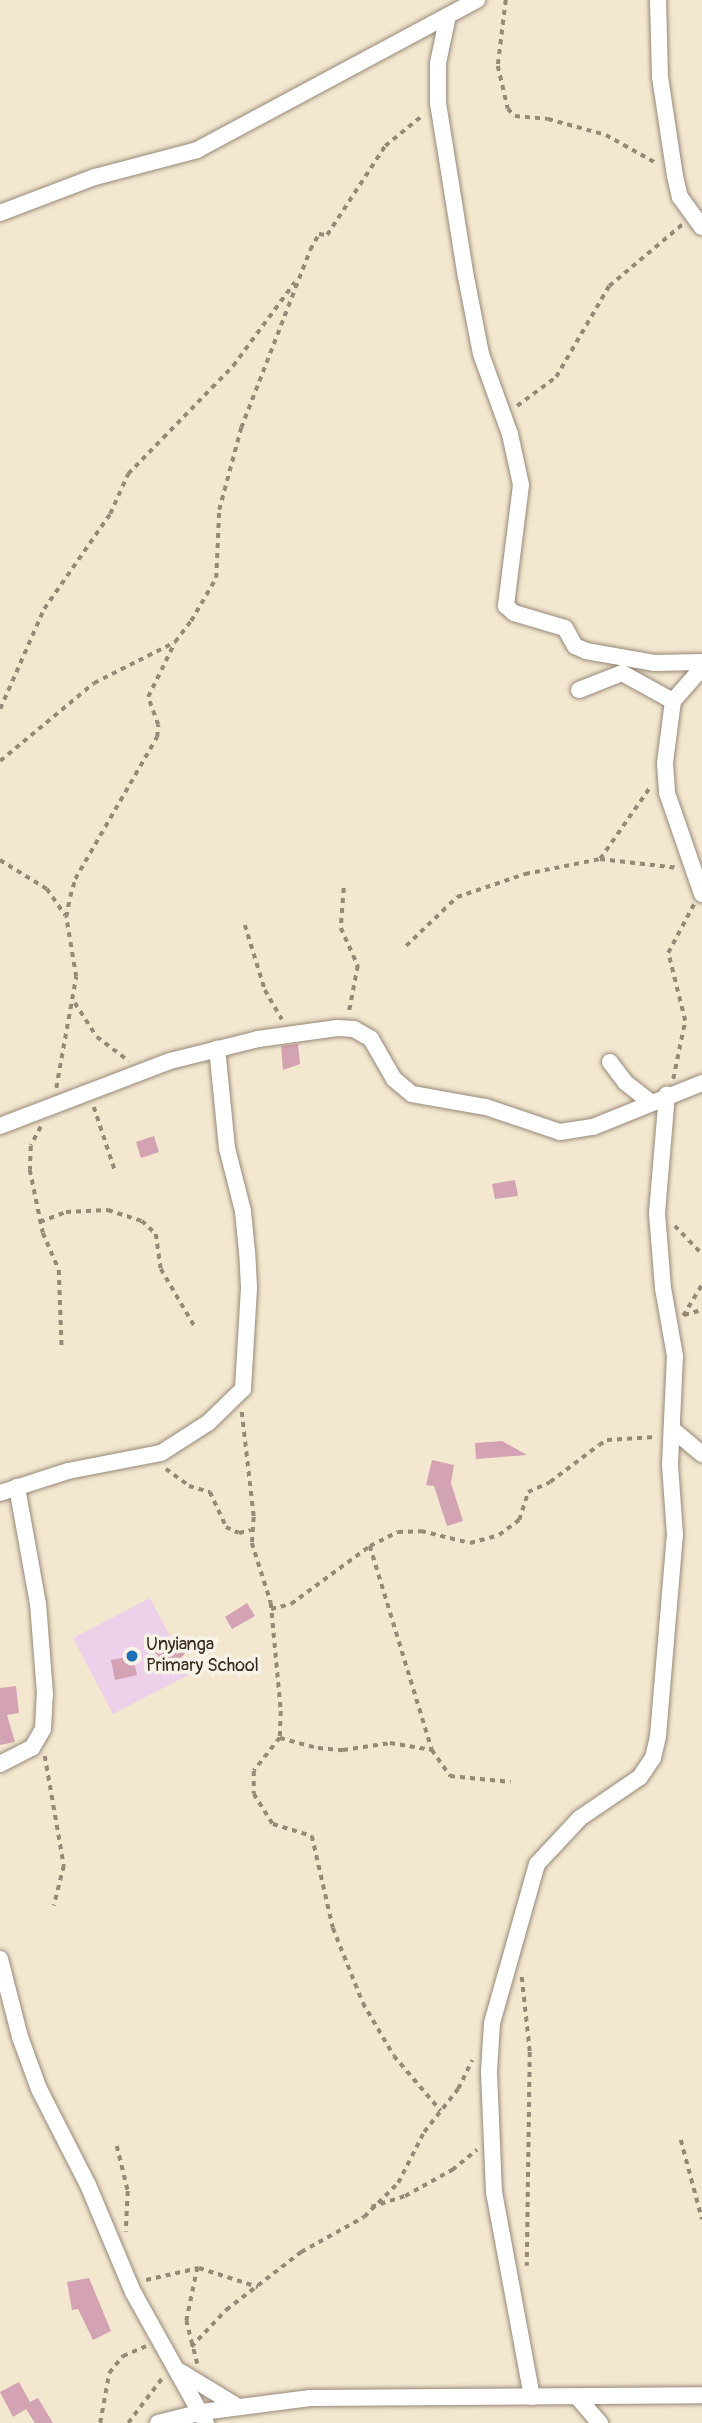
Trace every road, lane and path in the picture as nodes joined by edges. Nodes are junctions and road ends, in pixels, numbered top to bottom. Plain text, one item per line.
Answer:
1 (477, 0) edge
2 (506, 0) edge
3 (658, 0) edge
4 (447, 20) junction
5 (438, 103) junction
6 (675, 176) junction
7 (0, 213) edge
8 (696, 222) edge
9 (302, 272) junction
10 (503, 413) junction
11 (175, 642) junction
12 (702, 665) edge
13 (579, 690) dead end
14 (673, 701) junction
15 (0, 709) edge
16 (0, 761) edge
17 (665, 763) junction
18 (600, 859) junction
19 (0, 860) edge
20 (693, 872) junction
21 (344, 888) dead end
22 (701, 892) edge
23 (66, 917) junction
24 (246, 925) dead end
25 (406, 946) dead end
26 (74, 1002) junction
27 (344, 1028) junction
28 (290, 1033) junction
29 (217, 1048) junction
30 (610, 1062) dead end
31 (143, 1070) junction
32 (702, 1083) edge
33 (671, 1093) junction
34 (90, 1095) junction
35 (649, 1102) junction
36 (55, 1104) junction
37 (0, 1126) edge
38 (115, 1171) dead end
39 (657, 1213) junction
40 (40, 1222) junction
41 (702, 1254) edge
42 (702, 1284) edge
43 (702, 1310) edge
44 (684, 1315) junction
45 (195, 1327) dead end
46 (671, 1335) junction
47 (62, 1350) dead end
48 (243, 1389) junction
49 (672, 1426) junction
50 (702, 1454) edge
51 (148, 1458) junction
52 (17, 1487) junction
53 (0, 1493) edge
54 (253, 1529) junction
55 (370, 1546) junction
56 (271, 1609) junction
57 (280, 1738) junction
58 (39, 1741) junction
59 (432, 1750) junction
60 (0, 1764) edge
61 (511, 1782) dead end
62 (54, 1906) dead end
63 (0, 1959) edge
64 (521, 1968) dead end
65 (476, 2053) dead end
66 (441, 2111) junction
67 (492, 2127) junction
68 (681, 2140) dead end
69 (117, 2146) dead end
70 (369, 2207) junction
71 (702, 2219) edge
72 (118, 2262) junction
73 (527, 2266) dead end
74 (197, 2269) junction
75 (128, 2284) junction
76 (258, 2287) junction
77 (161, 2343) junction
78 (191, 2347) junction
79 (177, 2367) junction
80 (204, 2386) junction
81 (702, 2395) edge
82 (532, 2397) junction
83 (579, 2399) junction
84 (237, 2406) junction
85 (204, 2417) edge
86 (100, 2423) edge
87 (128, 2423) edge
88 (158, 2423) edge
89 (600, 2423) edge

1 - 4 street
2 - 6 path
3 - 6 street
4 - 5 street
4 - 7 street
5 - 9 path
5 - 10 street
6 - 8 street
8 - 10 path
9 - 11 path
9 - 15 path
10 - 12 street
11 - 16 path
11 - 23 path
12 - 14 street
13 - 14 street
14 - 17 street
17 - 18 path
17 - 20 street
18 - 20 path
18 - 25 path
19 - 23 path
20 - 22 street
21 - 27 path
22 - 33 path
23 - 26 path
24 - 28 path
26 - 31 path
26 - 36 path
27 - 28 street
27 - 35 street
28 - 29 street
29 - 31 street
29 - 48 street
30 - 35 street
31 - 34 street
32 - 33 street
33 - 35 street
33 - 39 street
34 - 36 street
34 - 38 path
36 - 37 street
36 - 40 path
39 - 41 path
39 - 46 street
40 - 45 path
40 - 47 path
42 - 44 path
43 - 44 path
44 - 46 path
46 - 49 street
48 - 51 street
48 - 54 path
49 - 50 street
49 - 55 path
49 - 67 street
51 - 52 street
51 - 54 path
52 - 53 street
52 - 58 street
54 - 56 path
55 - 56 path
55 - 59 path
56 - 57 path
57 - 59 path
57 - 66 path
58 - 60 street
58 - 62 path
59 - 61 path
63 - 72 street
64 - 73 path
65 - 66 path
66 - 70 path
67 - 70 path
67 - 82 street
68 - 71 path
69 - 72 path
70 - 76 path
72 - 75 street
74 - 75 path
74 - 76 path
74 - 78 path
75 - 77 street
76 - 78 path
77 - 79 street
77 - 86 path
78 - 80 path
79 - 80 street
79 - 85 street
79 - 87 path
80 - 84 street
81 - 83 street
82 - 83 street
82 - 84 street
83 - 89 street
84 - 85 street
85 - 88 street

